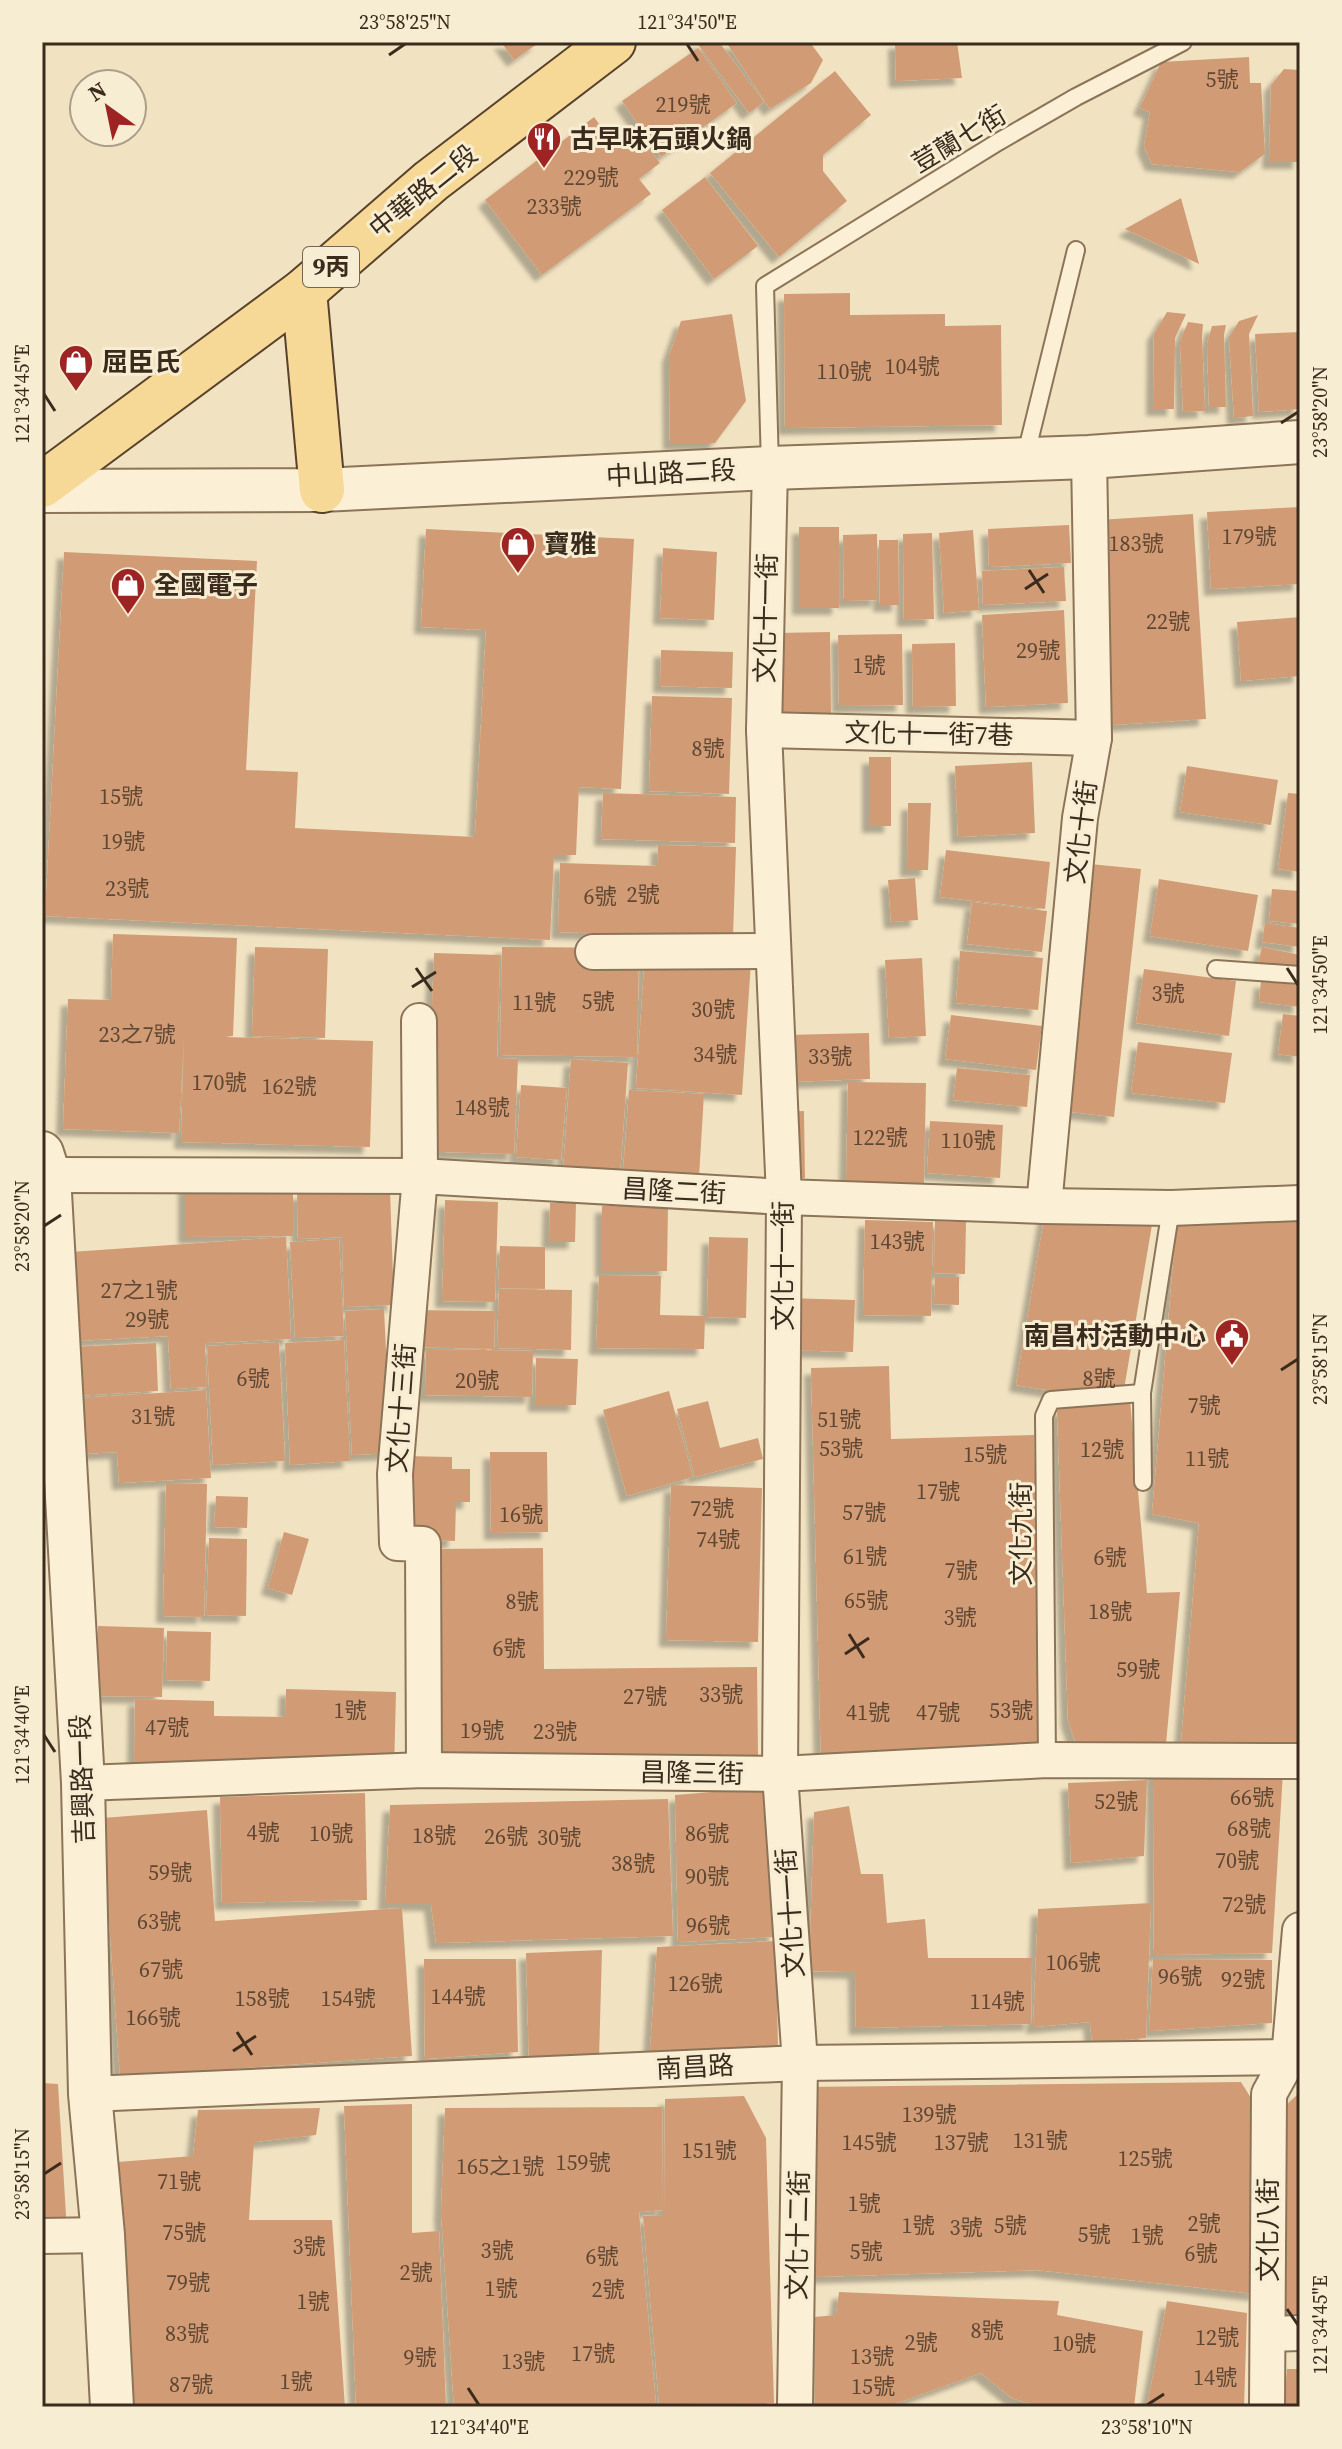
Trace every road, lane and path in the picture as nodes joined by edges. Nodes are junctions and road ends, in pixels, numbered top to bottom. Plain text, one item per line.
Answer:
1 (613, 42) edge
2 (1183, 42) edge
3 (1076, 250) dead end
4 (304, 291) junction
5 (1300, 442) edge
6 (1089, 457) junction
7 (1025, 459) junction
8 (770, 468) junction
9 (42, 488) edge
10 (322, 490) junction
11 (764, 730) junction
12 (1094, 738) junction
13 (773, 951) junction
14 (593, 952) dead end
15 (1216, 969) dead end
16 (1300, 975) edge
17 (419, 1021) dead end
18 (45, 1164) edge
19 (420, 1176) junction
20 (784, 1197) junction
21 (1300, 1203) edge
22 (1044, 1206) junction
23 (1171, 1208) junction
24 (1142, 1393) junction
25 (51, 1411) edge
26 (1143, 1482) dead end
27 (1047, 1760) junction
28 (1300, 1761) edge
29 (424, 1770) junction
30 (780, 1774) junction
31 (83, 1783) junction
32 (1300, 1930) edge
33 (1294, 2057) edge
34 (800, 2063) junction
35 (90, 2094) junction
36 (103, 2235) junction
37 (42, 2236) edge
38 (1284, 2334) edge
39 (112, 2407) edge
40 (795, 2407) edge
41 (1267, 2407) edge

1 - 4 main road, 中華路二段 / 9丙
2 - 8 lane, 荳蘭七街
3 - 7 lane
4 - 9 main road, 中華路二段 / 9丙
4 - 10 main road
5 - 6 street, 中山路二段
6 - 7 street, 中山路二段
6 - 12 street, 文化十街
7 - 8 street, 中山路二段
8 - 10 street, 中山路二段
8 - 11 street, 文化十一街
9 - 10 street, 中山路二段
11 - 12 street, 文化十一街7巷
11 - 13 street, 文化十一街
12 - 22 street, 文化十街
13 - 14 street
13 - 20 street, 文化十一街
15 - 16 lane
17 - 19 street, 文化十三街
18 - 19 street, 昌隆二街
18 - 25 street, 吉興路一段
19 - 20 street, 昌隆二街
19 - 29 street, 文化十三街
20 - 22 street, 昌隆二街
20 - 30 street, 文化十一街
21 - 23 street, 昌隆二街
22 - 23 street, 昌隆二街
23 - 24 lane
24 - 26 lane
24 - 27 lane, 文化九街
25 - 31 street, 吉興路一段
27 - 28 street, 昌隆三街
27 - 30 street, 昌隆三街
29 - 30 street, 昌隆三街
29 - 31 street, 昌隆三街
30 - 34 street, 文化十一街
31 - 35 street, 吉興路一段
32 - 33 street
33 - 34 street, 南昌路
33 - 38 street, 文化八街
34 - 35 street, 南昌路
34 - 40 street, 文化十二街
35 - 36 street, 吉興路一段
36 - 37 street
36 - 39 street, 吉興路一段
38 - 41 street, 文化八街

